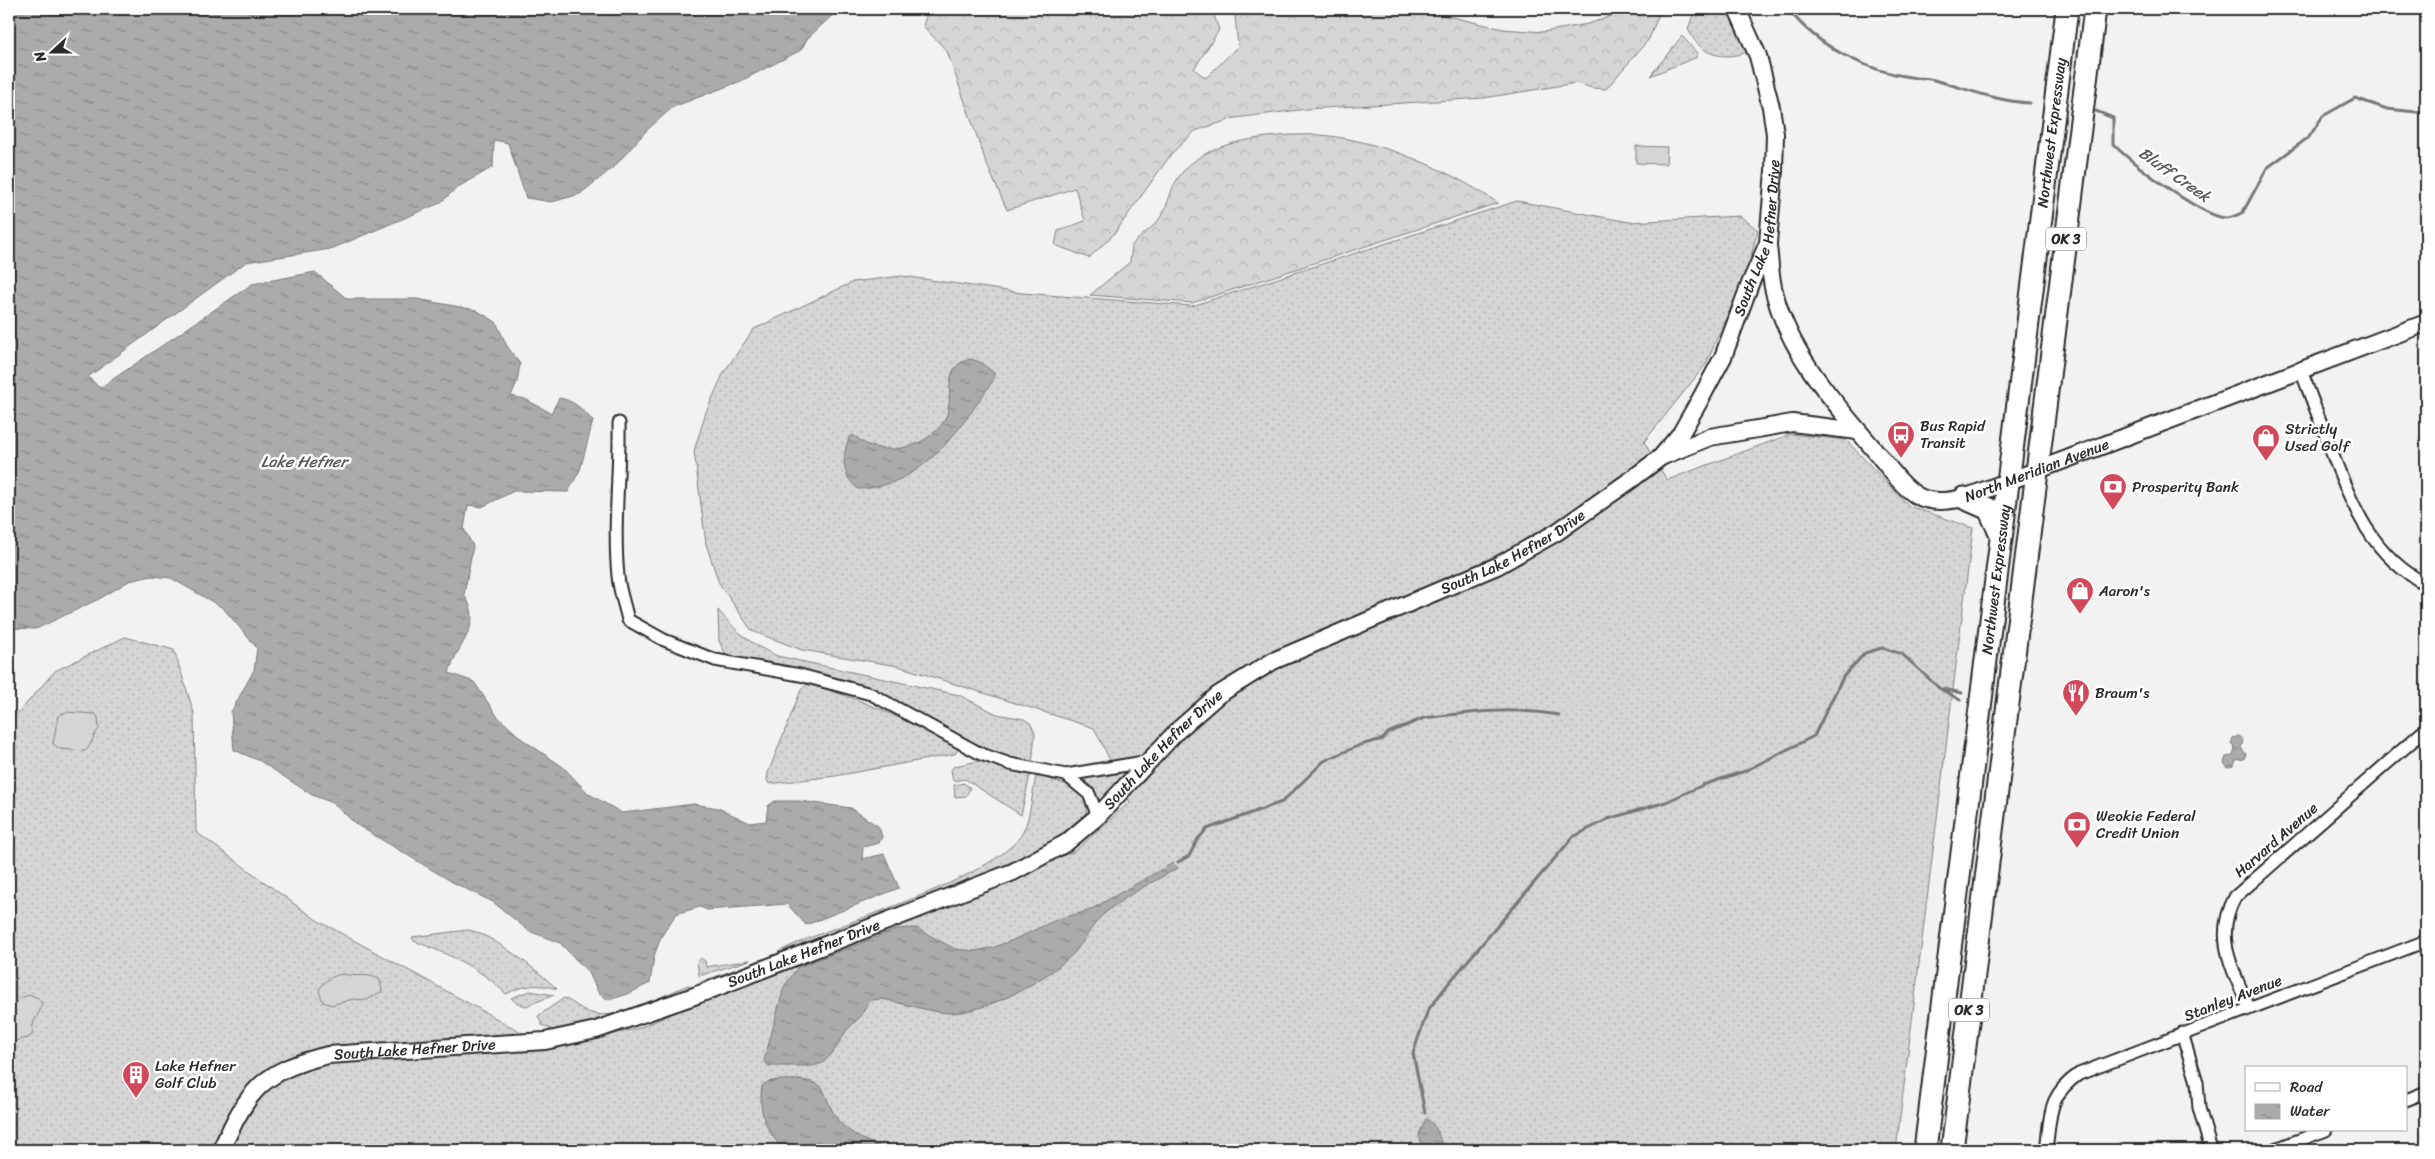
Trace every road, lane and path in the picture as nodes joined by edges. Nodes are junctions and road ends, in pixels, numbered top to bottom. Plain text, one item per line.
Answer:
1 (1737, 9) edge
2 (2068, 9) edge
3 (2095, 9) edge
4 (1768, 243) junction
5 (2426, 323) edge
6 (2301, 370) junction
7 (619, 423) dead end
8 (1858, 431) junction
9 (1661, 457) junction
10 (2037, 470) junction
11 (2008, 481) junction
12 (1964, 498) junction
13 (2001, 536) junction
14 (2426, 584) edge
15 (2426, 729) edge
16 (1151, 761) junction
17 (1066, 775) junction
18 (1098, 816) junction
19 (1960, 867) junction
20 (1986, 870) junction
21 (2426, 941) edge
22 (2249, 1008) junction
23 (2182, 1033) junction
24 (2426, 1092) edge
25 (2408, 1099) edge
26 (2321, 1132) edge
27 (222, 1150) edge
28 (1925, 1150) edge
29 (1952, 1150) edge
30 (2046, 1150) edge
31 (2211, 1150) edge
32 (2273, 1150) edge

1 - 4 street, South Lake Hefner Drive
2 - 11 highway, Northwest Expressway / OK 3
3 - 10 highway, Northwest Expressway / OK 3
4 - 8 street, North Meridian Avenue
4 - 9 street, South Lake Hefner Drive
5 - 6 street, North Meridian Avenue
6 - 10 street, North Meridian Avenue
6 - 14 street
7 - 17 street
8 - 9 street
8 - 12 street, North Meridian Avenue
9 - 16 street, South Lake Hefner Drive
10 - 11 street, North Meridian Avenue
10 - 20 highway, Northwest Expressway / OK 3
11 - 12 street, North Meridian Avenue
11 - 13 highway, Northwest Expressway / OK 3
12 - 13 highway
13 - 19 highway, Northwest Expressway / OK 3
15 - 22 street, Harvard Avenue
16 - 17 street
16 - 18 street, South Lake Hefner Drive
17 - 18 street
18 - 27 street, South Lake Hefner Drive
19 - 20 highway
19 - 28 highway, Northwest Expressway / OK 3
20 - 29 highway, Northwest Expressway / OK 3
21 - 22 street, Stanley Avenue
22 - 23 street, Stanley Avenue
23 - 30 street, Stanley Avenue
23 - 31 street
24 - 25 street
26 - 32 street

